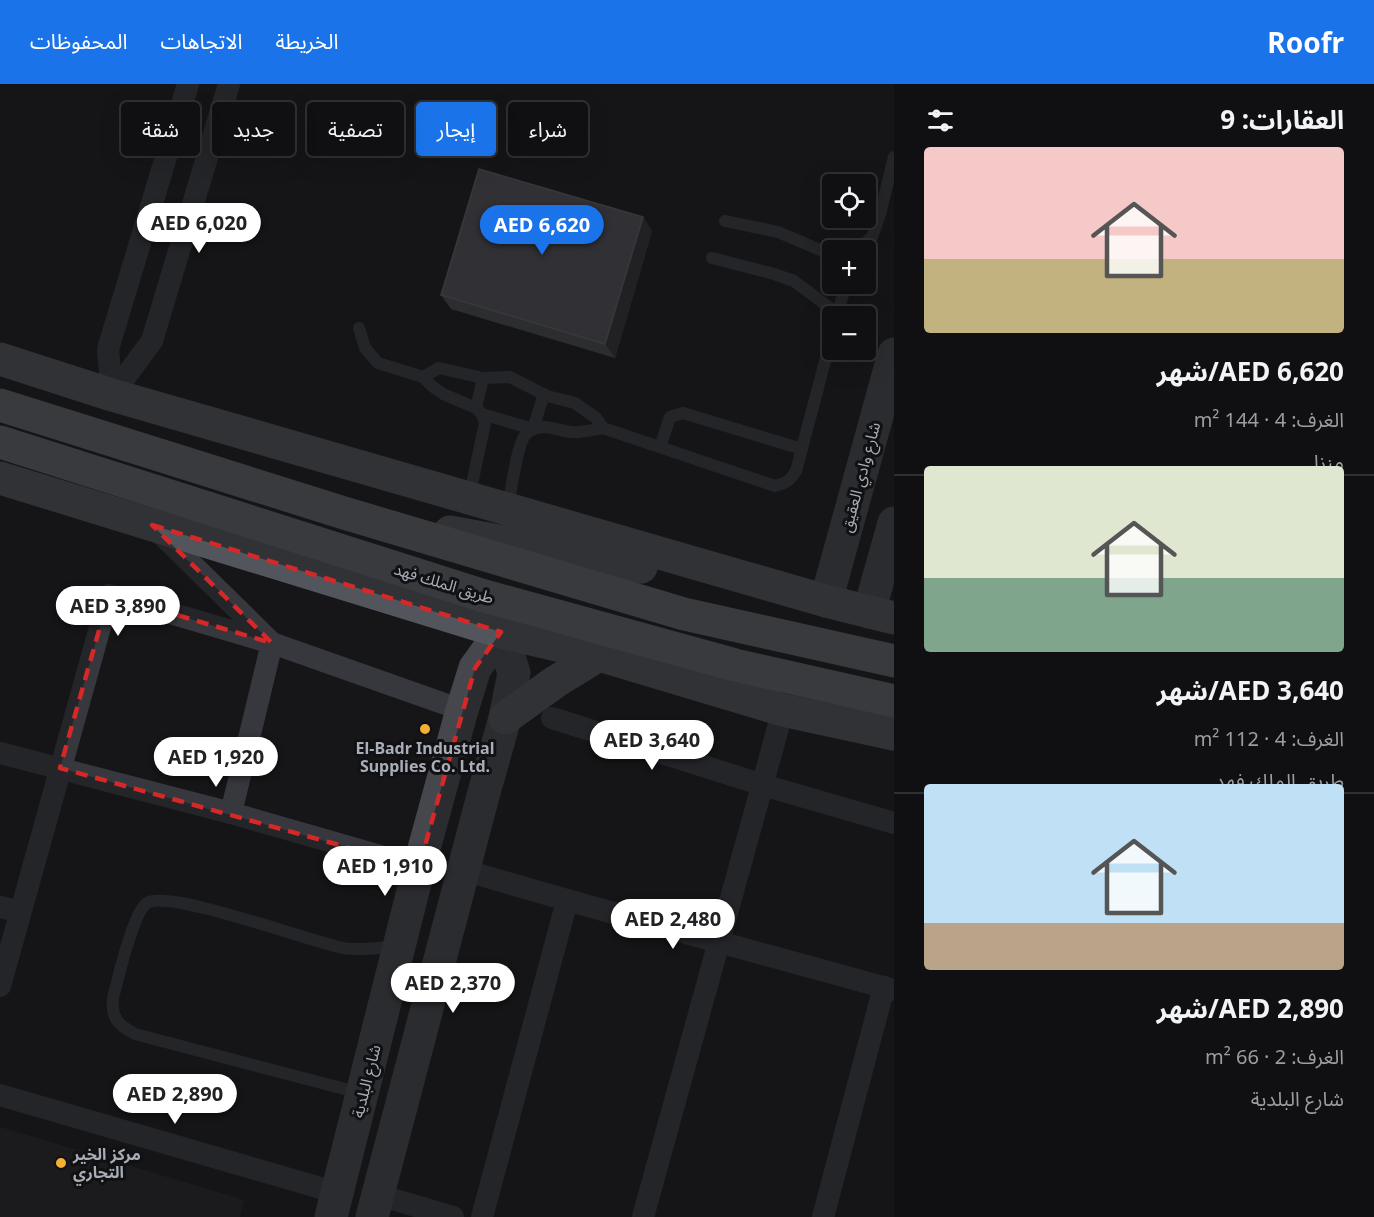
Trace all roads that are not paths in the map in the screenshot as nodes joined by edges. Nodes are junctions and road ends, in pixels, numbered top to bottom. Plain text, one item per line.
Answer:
1 (188, 84) edge
2 (229, 84) edge
3 (894, 157) edge
4 (725, 221) dead end
5 (869, 240) edge
6 (822, 251) edge
7 (712, 258) dead end
8 (826, 306) edge
9 (359, 328) dead end
10 (894, 354) edge
11 (0, 359) edge
12 (825, 360) edge
13 (423, 377) junction
14 (483, 378) junction
15 (544, 394) junction
16 (112, 395) junction
17 (0, 405) edge
18 (479, 411) junction
19 (603, 428) junction
20 (533, 429) junction
21 (0, 442) edge
22 (660, 447) junction
23 (802, 449) junction
24 (0, 478) edge
25 (469, 499) junction
26 (507, 509) junction
27 (344, 513) junction
28 (894, 523) edge
29 (152, 525) junction
30 (826, 601) junction
31 (882, 615) edge
32 (501, 632) junction
33 (272, 643) junction
34 (599, 655) junction
35 (894, 661) edge
36 (894, 701) edge
37 (462, 710) junction
38 (783, 710) junction
39 (505, 718) junction
40 (552, 718) dead end
41 (894, 734) edge
42 (0, 753) edge
43 (60, 768) junction
44 (763, 785) junction
45 (231, 813) junction
46 (894, 823) edge
47 (419, 867) junction
48 (464, 870) junction
49 (567, 901) junction
50 (10, 910) edge
51 (720, 941) junction
52 (399, 947) junction
53 (0, 986) edge
54 (889, 989) edge
55 (362, 1094) junction
56 (0, 1095) edge
57 (334, 1205) edge
58 (376, 1206) edge
59 (453, 1217) edge
60 (482, 1217) edge
61 (643, 1217) edge
62 (823, 1217) edge

1 - 16 street
2 - 16 street
3 - 5 lane
4 - 6 lane
7 - 8 lane
9 - 13 lane
10 - 30 street, شارع وادي العقيق
11 - 16 main road
12 - 23 lane
13 - 14 lane
13 - 18 lane
14 - 15 lane
14 - 18 lane
15 - 19 lane
15 - 20 lane
16 - 25 main road
17 - 27 highway
18 - 20 lane
18 - 25 lane
19 - 20 lane
19 - 22 lane
20 - 26 lane
21 - 36 highway, طريق الملك فهد
22 - 23 lane
22 - 23 lane
24 - 29 main road
25 - 26 main road
26 - 30 main road
27 - 30 main road
27 - 35 highway
28 - 31 street
29 - 32 main road
29 - 33 street
30 - 31 main road
32 - 34 main road
32 - 37 street, شارع البلدية
32 - 39 street
33 - 37 street
33 - 43 street
33 - 45 street
34 - 38 main road
34 - 39 main road
37 - 47 street, شارع البلدية
38 - 41 main road
38 - 44 street
39 - 48 street
40 - 44 street
42 - 43 street
43 - 45 street
43 - 50 street
44 - 46 street
44 - 51 street
45 - 47 street
47 - 52 street, شارع البلدية
48 - 49 street
48 - 58 street
49 - 51 street
49 - 60 street
50 - 53 street
51 - 54 street
51 - 61 street
52 - 55 street, شارع البلدية
52 - 55 lane
54 - 62 street
55 - 57 street, شارع البلدية
56 - 57 street
58 - 59 street

